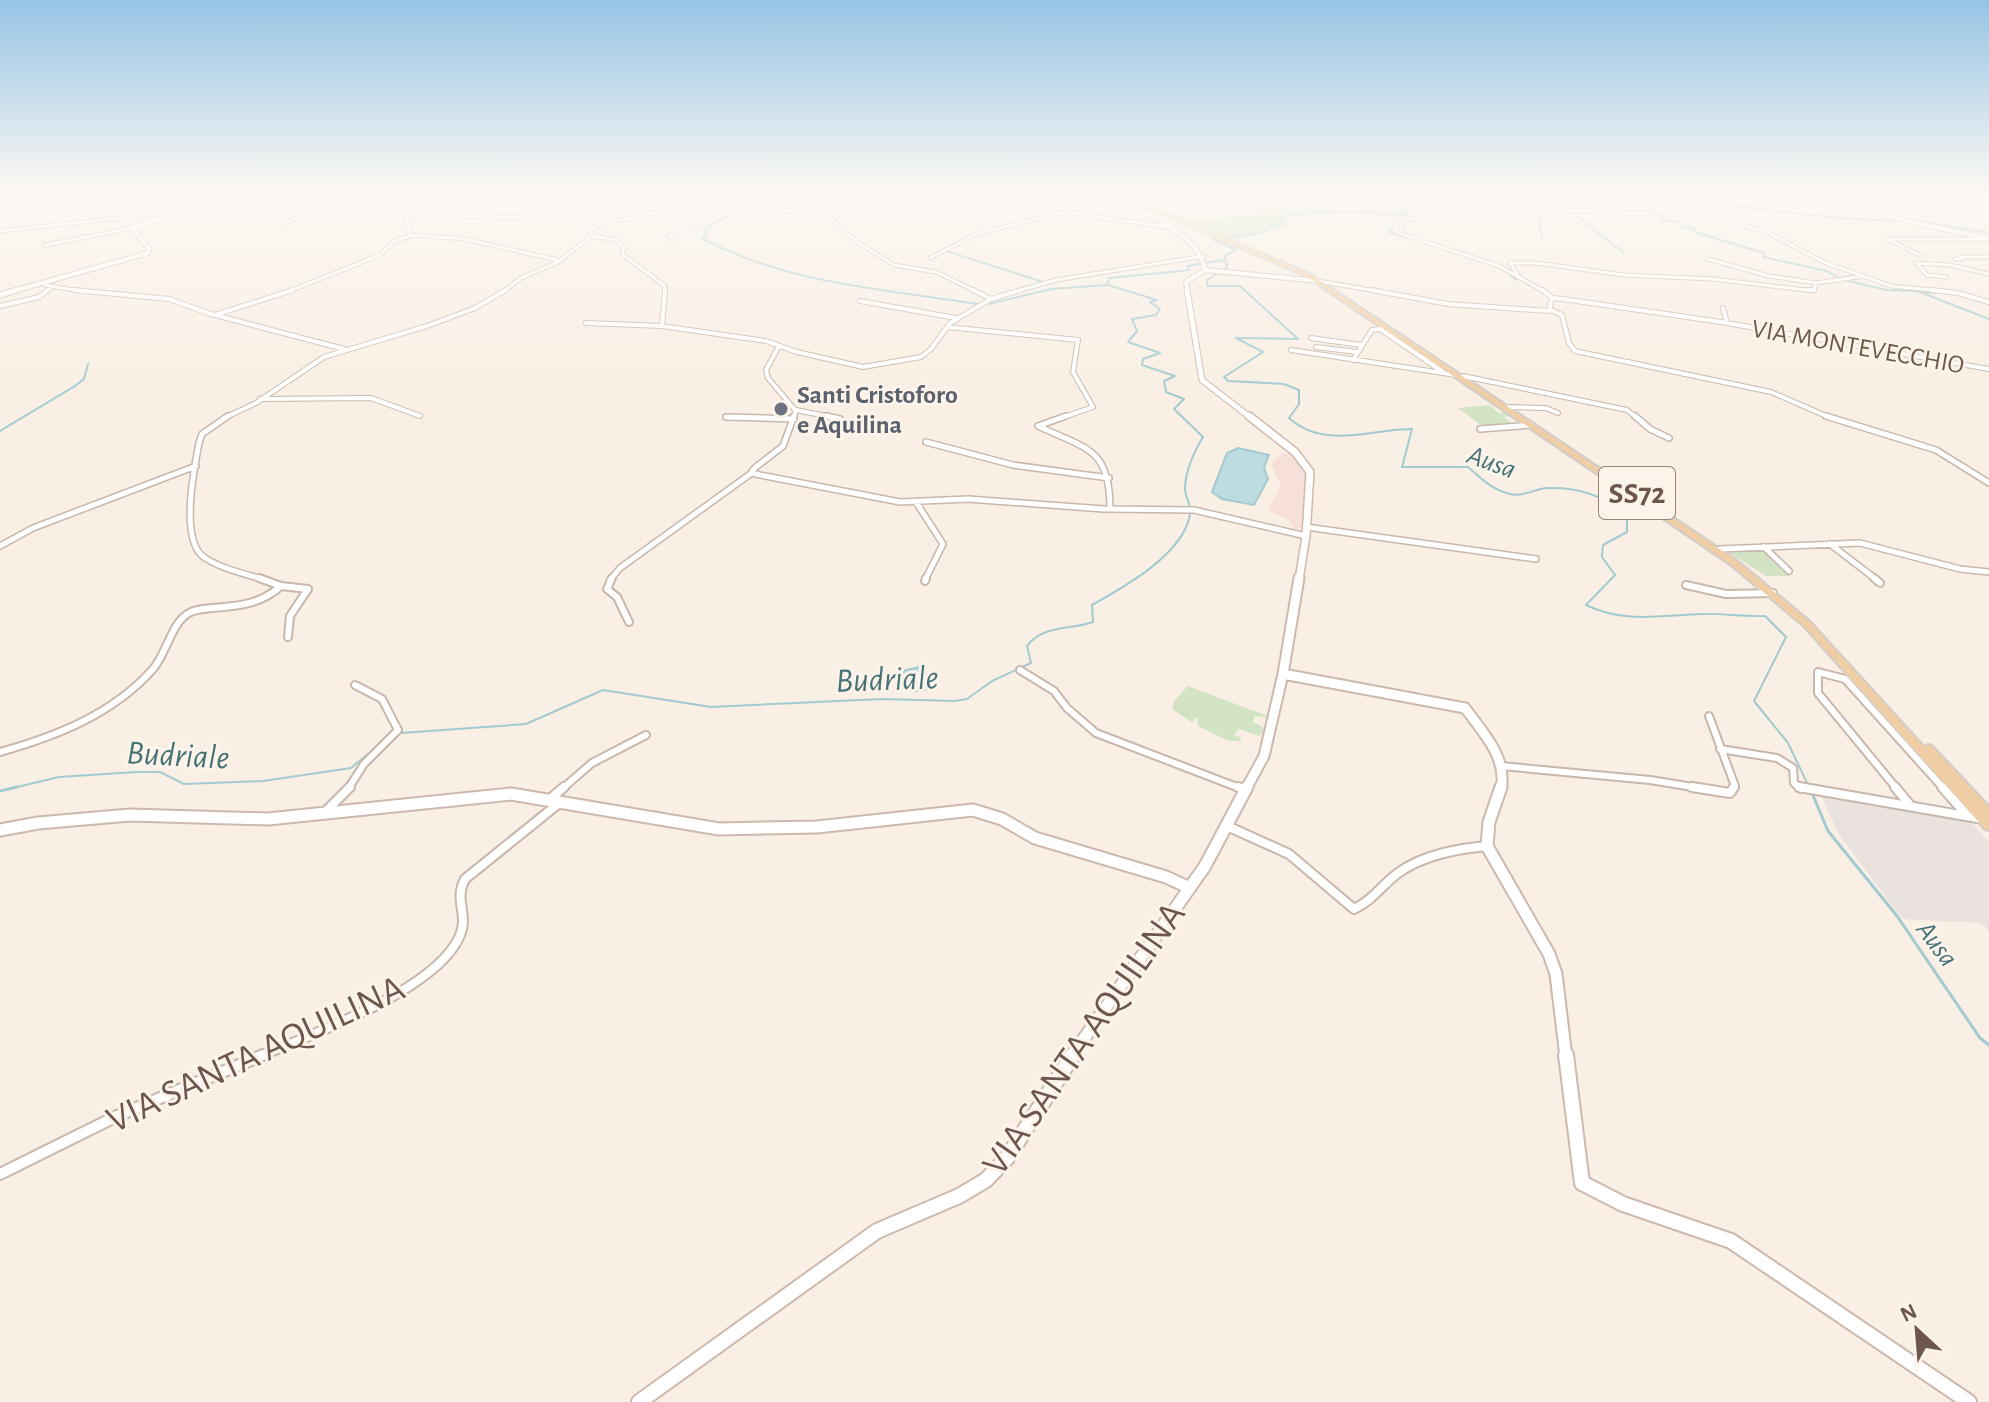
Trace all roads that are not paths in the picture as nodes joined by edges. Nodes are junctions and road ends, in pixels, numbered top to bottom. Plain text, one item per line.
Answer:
1 (132, 258) edge
2 (372, 258) edge
3 (549, 258) edge
4 (628, 258) edge
5 (883, 258) edge
6 (1201, 258) edge
7 (1272, 258) edge
8 (1481, 258) edge
9 (1819, 258) edge
10 (1961, 258) edge
11 (1708, 259) dead end
12 (1955, 259) dead end
13 (561, 260) joint
14 (1205, 263) junction
15 (1942, 263) dead end
16 (1950, 265) junction
17 (1823, 267) dead end
18 (1836, 267) junction
19 (1989, 274) edge
20 (1518, 275) junction
21 (1864, 276) junction
22 (1946, 277) dead end
23 (1320, 282) junction
24 (1816, 283) junction
25 (48, 286) junction
26 (0, 295) edge
27 (1552, 298) junction
28 (991, 299) junction
29 (860, 301) dead end
30 (1989, 302) edge
31 (0, 306) edge
32 (1723, 308) dead end
33 (1551, 310) junction
34 (215, 315) junction
35 (956, 318) junction
36 (586, 323) dead end
37 (1727, 323) junction
38 (662, 326) junction
39 (947, 327) junction
40 (1311, 338) dead end
41 (1361, 345) junction
42 (779, 346) junction
43 (1316, 347) dead end
44 (344, 349) junction
45 (1291, 350) dead end
46 (1357, 352) junction
47 (1353, 360) junction
48 (1989, 369) edge
49 (1445, 374) junction
50 (1459, 376) junction
51 (260, 399) junction
52 (1509, 407) junction
53 (796, 410) junction
54 (1558, 413) dead end
55 (420, 416) dead end
56 (726, 417) dead end
57 (794, 419) junction
58 (840, 419) dead end
59 (1531, 425) junction
60 (1480, 429) dead end
61 (1669, 438) dead end
62 (926, 442) dead end
63 (196, 466) junction
64 (753, 472) junction
65 (1109, 478) junction
66 (1989, 483) edge
67 (916, 502) junction
68 (1110, 509) junction
69 (1306, 532) junction
70 (1830, 544) junction
71 (0, 546) edge
72 (1764, 547) junction
73 (1720, 549) junction
74 (1536, 559) dead end
75 (1789, 571) dead end
76 (1989, 572) edge
77 (925, 581) dead end
78 (1880, 583) dead end
79 (1686, 585) dead end
80 (281, 586) junction
81 (1773, 593) junction
82 (629, 622) dead end
83 (288, 637) dead end
84 (1020, 670) dead end
85 (1283, 674) junction
86 (355, 685) dead end
87 (1709, 716) dead end
88 (646, 735) dead end
89 (1720, 749) junction
90 (0, 752) edge
91 (1501, 766) junction
92 (1246, 791) junction
93 (550, 799) junction
94 (562, 801) junction
95 (1910, 805) junction
96 (324, 813) junction
97 (1967, 815) junction
98 (1987, 820) edge
99 (1226, 826) junction
100 (0, 830) edge
101 (1487, 846) junction
102 (1190, 888) junction
103 (0, 1174) edge
104 (639, 1402) edge
105 (1969, 1402) edge

1 - 25 street
2 - 34 street
3 - 13 street
4 - 38 street
5 - 28 street
6 - 14 street
7 - 23 main road, SS72
8 - 20 street
9 - 18 street
10 - 12 street
11 - 24 street
13 - 44 street
14 - 23 street
14 - 28 street
14 - 69 street, VIA SANTA AQUILINA
15 - 16 street
16 - 19 street
16 - 22 street
17 - 18 street
18 - 21 street
20 - 24 street
20 - 27 street
21 - 24 street
21 - 30 street
23 - 33 street
23 - 50 main road, SS72
25 - 26 street
25 - 31 street
25 - 34 street
27 - 33 street
27 - 37 street, VIA MONTEVECCHIO
28 - 35 street
29 - 35 street
32 - 37 street, VIA MONTEVECCHIO
33 - 66 street
34 - 44 street
35 - 39 street
36 - 38 street
37 - 48 street, VIA MONTEVECCHIO
38 - 42 street
39 - 42 street
39 - 65 street
40 - 41 street
41 - 46 street
41 - 49 street
42 - 53 street
43 - 46 street
44 - 51 street
45 - 47 street
46 - 47 street
47 - 49 street
49 - 50 street
50 - 52 main road, SS72
50 - 59 main road, SS72
50 - 61 street
51 - 55 street
51 - 63 street
52 - 54 street
52 - 73 main road, SS72
53 - 57 street
53 - 58 street
56 - 57 street
57 - 64 street
59 - 60 street
59 - 81 main road, SS72
62 - 65 street
63 - 71 street
63 - 80 street
64 - 67 street
64 - 82 street
65 - 68 street
67 - 68 street
67 - 77 street
68 - 69 street
69 - 74 street
69 - 85 street, VIA SANTA AQUILINA
70 - 72 street
70 - 76 street
70 - 78 street
72 - 73 street
72 - 75 street
73 - 98 main road, SS72
79 - 81 street
80 - 83 street
80 - 90 street
81 - 98 main road, SS72
84 - 92 street
85 - 91 street
85 - 92 street, VIA SANTA AQUILINA
86 - 96 street
87 - 89 street
88 - 93 street
89 - 91 street
89 - 95 street
91 - 101 street
92 - 99 street, VIA SANTA AQUILINA
93 - 94 street
93 - 96 street
94 - 102 street
94 - 103 street, VIA SANTA AQUILINA
95 - 97 street
95 - 97 street
96 - 100 street
97 - 98 street
99 - 101 street
99 - 102 street, VIA SANTA AQUILINA
101 - 105 street
102 - 104 street, VIA SANTA AQUILINA

